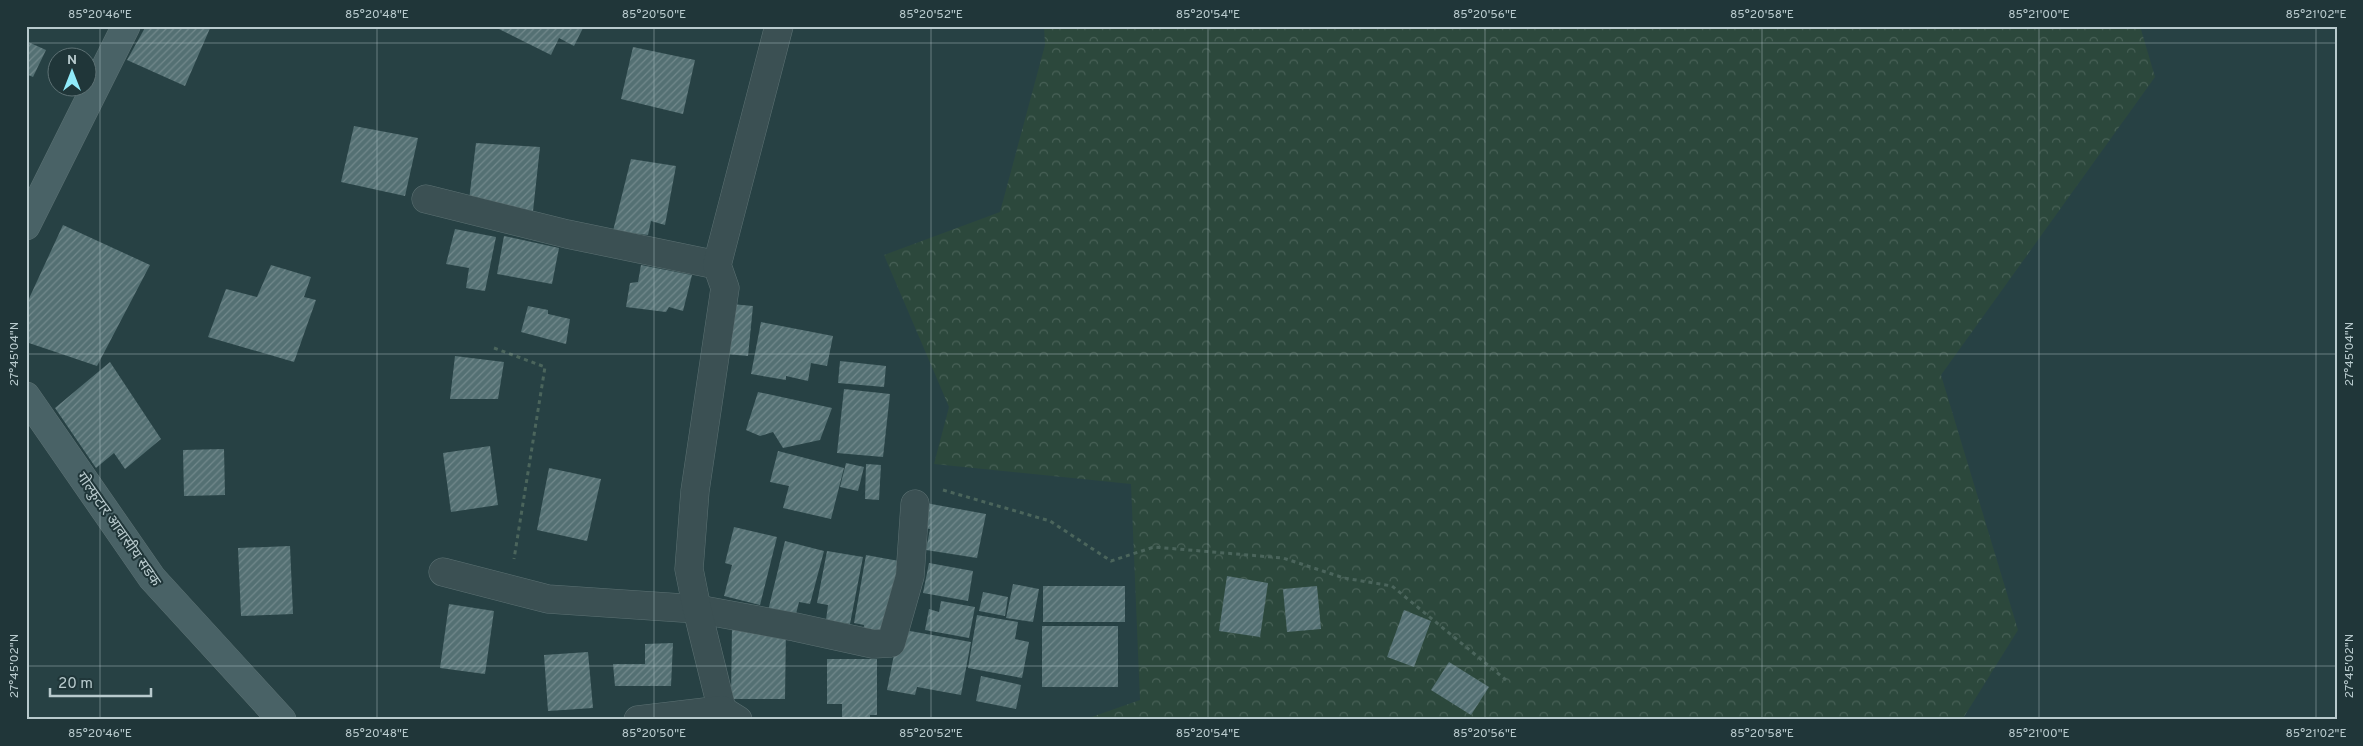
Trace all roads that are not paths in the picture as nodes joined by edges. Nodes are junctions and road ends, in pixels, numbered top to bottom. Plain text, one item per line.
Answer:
1 (126, 26) edge
2 (779, 26) edge
3 (426, 199) dead end
4 (26, 226) edge
5 (717, 265) junction
6 (26, 396) edge
7 (915, 504) road end
8 (443, 572) dead end
9 (696, 609) junction
10 (730, 715) edge
11 (282, 720) edge
12 (638, 720) edge

1 - 4 main road
2 - 5 street
3 - 5 street
5 - 9 street
6 - 11 main road, गोल्फुटार आवासीय सडक
7 - 9 street
8 - 9 street
9 - 10 street
10 - 12 street

